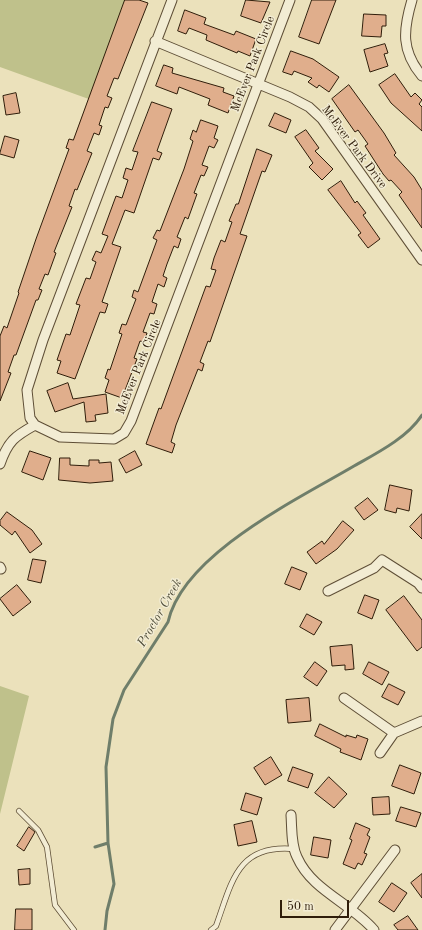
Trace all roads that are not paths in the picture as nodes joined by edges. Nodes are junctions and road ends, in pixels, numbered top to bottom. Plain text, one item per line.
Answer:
1 (172, 0) edge
2 (290, 0) edge
3 (412, 0) edge
4 (155, 41) junction
5 (422, 76) edge
6 (258, 84) junction
7 (422, 260) edge
8 (35, 425) junction
9 (0, 464) edge
10 (422, 588) edge
11 (328, 591) dead end
12 (344, 698) dead end
13 (422, 721) edge
14 (394, 733) junction
15 (380, 753) dead end
16 (19, 811) dead end
17 (291, 815) dead end
18 (294, 849) junction
19 (395, 850) dead end
20 (349, 909) junction
21 (74, 930) edge
22 (211, 930) edge
23 (335, 930) edge
24 (374, 930) edge

1 - 4 street
2 - 6 street, McEver Park Circle
3 - 5 street
4 - 6 street, McEver Park Drive
4 - 8 street
6 - 7 street, McEver Park Drive
6 - 8 street, McEver Park Circle
8 - 9 street
10 - 11 street
12 - 14 street
13 - 14 street
14 - 15 street
16 - 21 lane
17 - 18 street
18 - 20 street
18 - 22 lane
19 - 20 street
20 - 23 street
20 - 24 street

